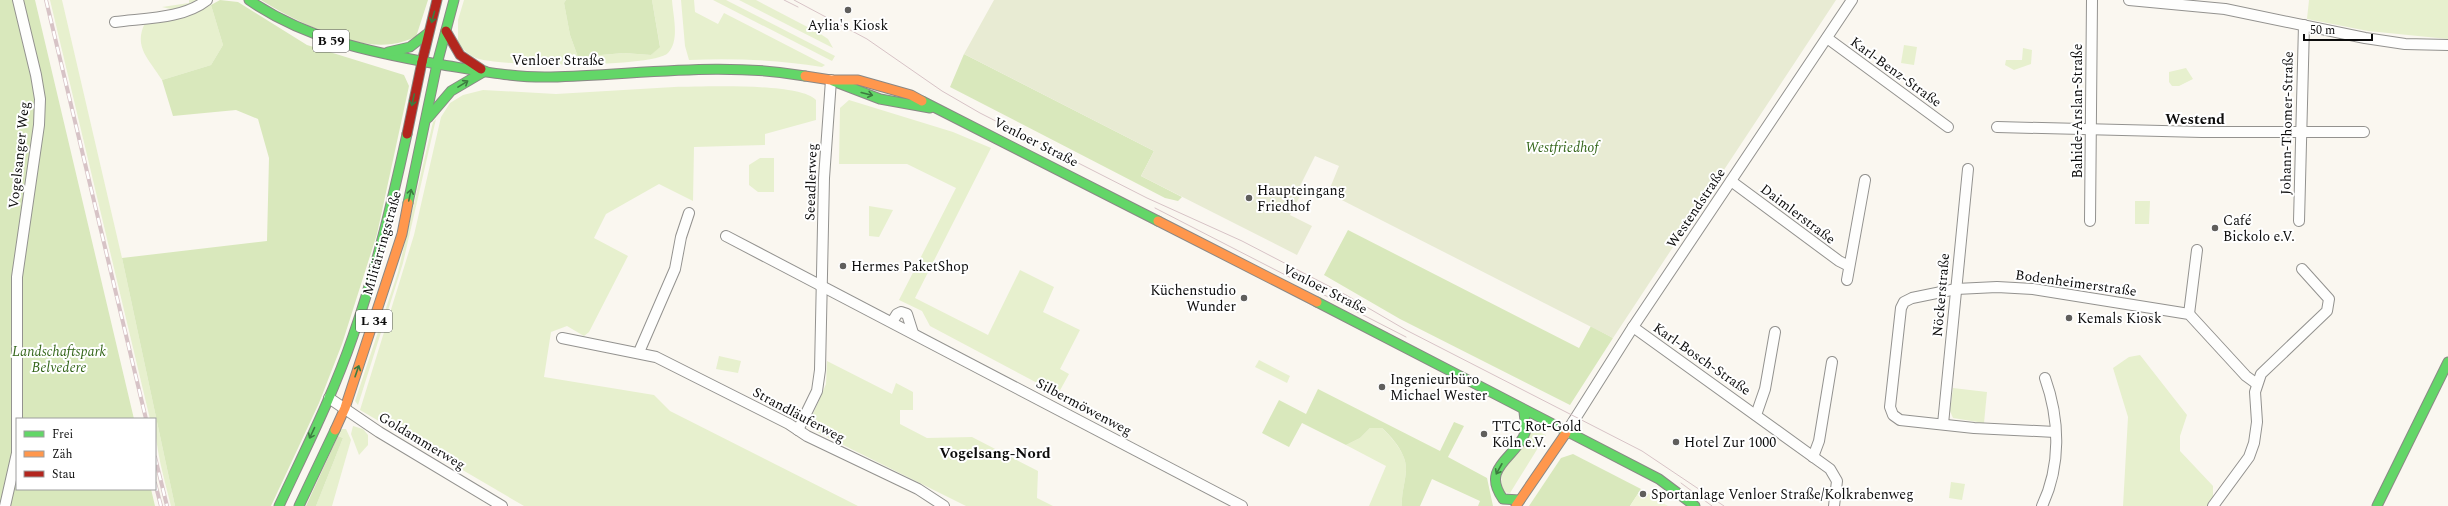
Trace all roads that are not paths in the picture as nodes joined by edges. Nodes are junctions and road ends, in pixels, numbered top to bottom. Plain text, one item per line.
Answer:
1 (18, 0) edge
2 (208, 0) edge
3 (249, 0) edge
4 (438, 0) edge
5 (454, 0) edge
6 (1852, 0) edge
7 (2092, 0) edge
8 (2129, 0) edge
9 (115, 22) dead end
10 (2304, 25) junction
11 (446, 31) junction
12 (428, 33) junction
13 (1827, 38) junction
14 (2448, 45) edge
15 (377, 53) junction
16 (422, 62) junction
17 (437, 64) junction
18 (485, 72) junction
19 (831, 80) junction
20 (426, 121) junction
21 (1948, 127) dead end
22 (1997, 127) dead end
23 (2090, 129) junction
24 (2364, 132) dead end
25 (2302, 133) junction
26 (1968, 169) dead end
27 (1865, 180) dead end
28 (1731, 181) junction
29 (690, 213) dead end
30 (2090, 221) dead end
31 (2299, 221) dead end
32 (726, 236) dead end
33 (2197, 250) dead end
34 (1849, 266) junction
35 (2302, 269) dead end
36 (1847, 280) dead end
37 (823, 285) junction
38 (1956, 289) junction
39 (2189, 314) junction
40 (892, 322) junction
41 (1633, 327) junction
42 (1775, 332) dead end
43 (913, 334) junction
44 (562, 338) dead end
45 (639, 352) junction
46 (1832, 362) dead end
47 (2448, 362) edge
48 (2044, 378) dead end
49 (2256, 384) junction
50 (329, 398) junction
51 (345, 408) junction
52 (1524, 410) junction
53 (1756, 415) junction
54 (17, 418) edge
55 (1944, 424) junction
56 (798, 430) junction
57 (2055, 432) junction
58 (1566, 433) junction
59 (1594, 447) junction
60 (1552, 454) junction
61 (16, 457) edge
62 (1813, 457) junction
63 (1497, 493) junction
64 (1518, 503) edge
65 (5, 506) edge
66 (279, 506) edge
67 (299, 506) edge
68 (502, 506) edge
69 (944, 506) edge
70 (1242, 506) edge
71 (1499, 506) edge
72 (1695, 506) edge
73 (1834, 506) edge
74 (2042, 506) edge
75 (2213, 506) edge
76 (2377, 506) edge

1 - 54 street, Vogelsanger Weg
2 - 9 street
3 - 15 main road, Venloer Straße / B 59
4 -> 12 main road, L 34
5 - 11 main road, Militärringstraße / L 34
6 - 13 street, Westendstraße
7 - 23 street, Bahide-Arslan-Straße
8 - 10 street
10 - 14 street
10 - 25 street, Johann-Thomer-Straße
11 - 17 main road, Militärringstraße / L 34
11 - 18 main road
12 - 15 main road
12 - 16 main road, L 34
13 - 21 street, Karl-Benz-Straße
13 - 28 street, Westendstraße
15 - 16 main road, Venloer Straße / B 59
16 - 17 main road, Venloer Straße / B 59
16 -> 50 main road, Militärringstraße / L 34
17 - 18 main road, Venloer Straße
17 - 20 main road, Militärringstraße / L 34
18 - 19 main road, Venloer Straße
20 -> 18 main road
19 - 37 street, Seeadlerweg
19 - 52 main road, Venloer Straße
51 -> 20 main road, Militärringstraße / L 34
22 - 23 street
23 - 25 street
23 - 30 street, Bahide-Arslan-Straße
24 - 25 street
25 - 31 street, Johann-Thomer-Straße
26 - 38 street, Nöckerstraße
27 - 34 street, Daimlerstraße
28 - 34 street, Daimlerstraße
28 - 41 street, Westendstraße
29 - 45 street
32 - 37 street
33 - 39 street
34 - 36 street, Daimlerstraße
35 - 49 street
37 - 40 street, Silbermöwenweg
37 - 56 street, Seeadlerweg
38 - 39 street, Bodenheimerstraße
38 - 55 street, Nöckerstraße
38 - 55 street, Bodenheimerstraße
39 - 49 street
40 - 43 street, Silbermöwenweg
40 - 43 street
41 - 53 street, Karl-Bosch-Straße
41 - 58 street, Westendstraße
42 - 53 street, Karl-Bosch-Straße
43 - 70 street, Silbermöwenweg
44 - 45 street, Strandläuferweg
45 - 56 street, Strandläuferweg
46 - 62 street
47 - 76 main road
48 - 57 street
49 - 75 street
50 - 51 street, Goldammerweg
50 -> 66 main road, Militärringstraße / L 34
51 - 67 main road, Militärringstraße / L 34
51 - 68 street, Goldammerweg
52 - 58 main road, Venloer Straße
52 -> 63 main road
53 - 62 street, Karl-Bosch-Straße
55 - 57 street, Bodenheimerstraße
56 - 69 street, Strandläuferweg
57 - 74 street
58 - 59 main road, Venloer Straße
58 - 60 main road
59 - 60 main road
59 - 72 main road, Venloer Straße
60 - 64 main road
61 - 65 street, Vogelsanger Weg
62 - 73 street, Karl-Bosch-Straße
63 - 64 main road
63 - 71 main road

